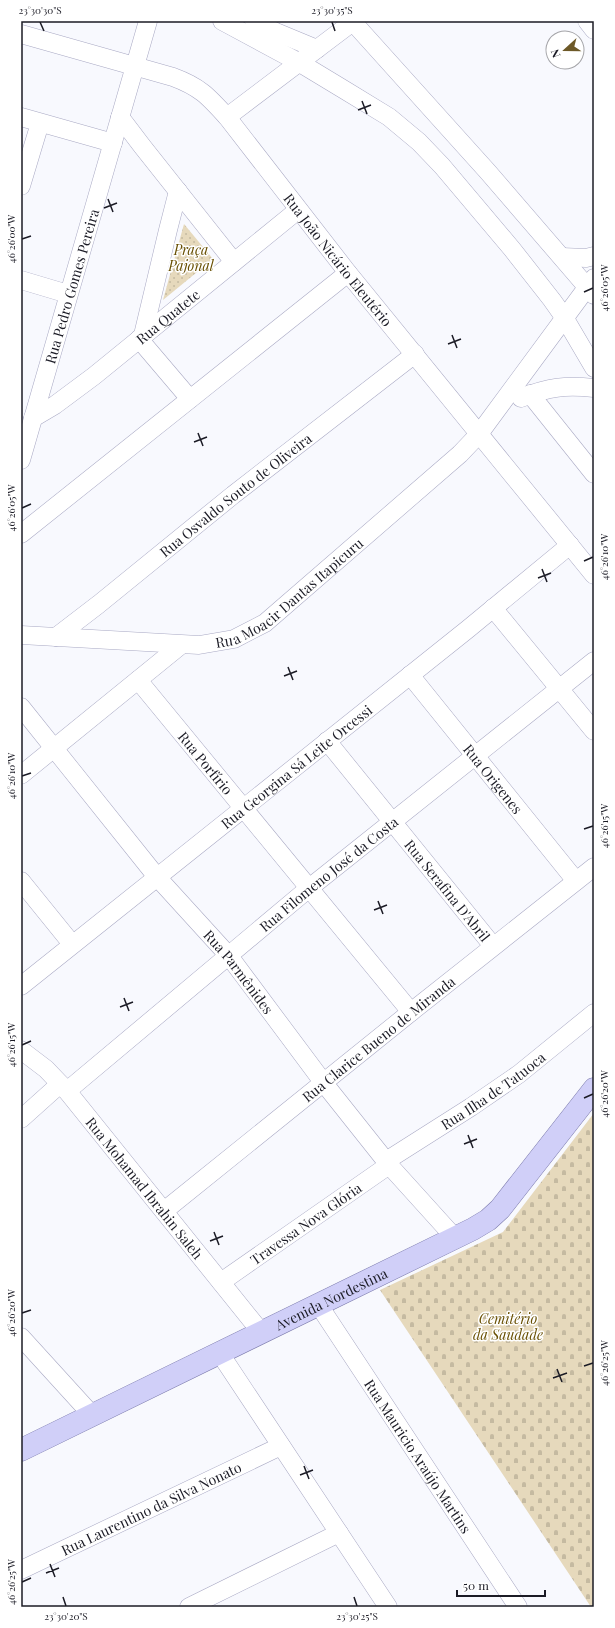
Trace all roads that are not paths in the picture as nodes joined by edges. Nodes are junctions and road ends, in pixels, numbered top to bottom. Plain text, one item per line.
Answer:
1 (148, 21) edge
2 (222, 21) edge
3 (254, 21) edge
4 (353, 21) edge
5 (587, 21) edge
6 (594, 30) edge
7 (21, 34) edge
8 (317, 49) junction
9 (300, 63) junction
10 (135, 66) junction
11 (21, 117) edge
12 (120, 117) junction
13 (227, 117) junction
14 (40, 122) junction
15 (113, 142) junction
16 (21, 186) edge
17 (178, 192) junction
18 (298, 210) junction
19 (594, 256) edge
20 (562, 257) junction
21 (234, 262) junction
22 (348, 273) junction
23 (21, 280) edge
24 (592, 286) edge
25 (68, 294) junction
26 (564, 317) junction
27 (141, 337) junction
28 (415, 354) junction
29 (594, 368) edge
30 (594, 388) edge
31 (530, 394) junction
32 (190, 398) junction
33 (500, 406) junction
34 (33, 418) junction
35 (479, 434) junction
36 (23, 449) edge
37 (594, 474) edge
38 (21, 534) edge
39 (570, 545) junction
40 (594, 575) edge
41 (493, 608) junction
42 (21, 635) edge
43 (56, 636) junction
44 (181, 645) junction
45 (594, 662) edge
46 (410, 675) junction
47 (138, 680) junction
48 (560, 689) junction
49 (21, 708) edge
50 (594, 731) edge
51 (327, 741) junction
52 (54, 748) junction
53 (474, 756) junction
54 (21, 775) edge
55 (243, 808) junction
56 (392, 823) junction
57 (594, 867) edge
58 (157, 876) junction
59 (21, 881) edge
60 (576, 881) junction
61 (308, 889) junction
62 (72, 944) junction
63 (493, 946) junction
64 (229, 956) junction
65 (21, 986) edge
66 (410, 1012) junction
67 (594, 1014) edge
68 (21, 1050) edge
69 (323, 1082) junction
70 (63, 1088) junction
71 (594, 1088) edge
72 (21, 1119) edge
73 (387, 1163) junction
74 (164, 1211) junction
75 (455, 1238) junction
76 (221, 1282) junction
77 (318, 1304) junction
78 (261, 1332) junction
79 (21, 1337) edge
80 (219, 1352) junction
81 (92, 1415) junction
82 (281, 1446) junction
83 (21, 1450) edge
84 (339, 1533) junction
85 (21, 1570) edge
86 (189, 1607) edge
87 (388, 1607) edge
88 (518, 1607) edge

1 - 10 street, Rua Pedro Gomes Pereira
2 - 9 street
3 - 8 street
4 - 8 street
4 - 20 street
5 - 6 street
7 - 10 street, Rua João Nicário Eleutério
8 - 9 street
9 - 13 street
9 - 26 street
10 - 12 street, Rua Pedro Gomes Pereira
10 - 13 street, Rua João Nicário Eleutério
11 - 14 street
12 - 15 street, Rua Pedro Gomes Pereira
12 - 17 street
13 - 18 street, Rua João Nicário Eleutério
14 - 15 street
14 - 16 street
15 - 25 street, Rua Pedro Gomes Pereira
17 - 21 street
17 - 27 street
18 - 21 street, Rua Quatete
18 - 22 street, Rua João Nicário Eleutério
19 - 20 street
20 - 24 street
21 - 27 street, Rua Quatete
22 - 28 street, Rua João Nicário Eleutério
22 - 32 street
23 - 25 street
24 - 26 street, Rua Moacir Dantas Itapicuru
25 - 34 street, Rua Pedro Gomes Pereira
26 - 29 street
26 - 33 street, Rua Moacir Dantas Itapicuru
27 - 32 street
27 - 34 street, Rua Quatete
28 - 35 street, Rua João Nicário Eleutério
28 - 43 street, Rua Osvaldo Souto de Oliveira
30 - 31 street
31 - 33 street
31 - 37 street
32 - 38 street
33 - 35 street, Rua Moacir Dantas Itapicuru
34 - 36 street, Rua Pedro Gomes Pereira
35 - 39 street, Rua João Nicário Eleutério
35 - 44 street, Rua Moacir Dantas Itapicuru
39 - 40 street, Rua João Nicário Eleutério
39 - 41 street, Rua Georgina Sá Leite Orcessi
41 - 46 street, Rua Georgina Sá Leite Orcessi
41 - 48 street
42 - 43 street, Rua Moacir Dantas Itapicuru
43 - 44 street, Rua Moacir Dantas Itapicuru
44 - 47 street
45 - 48 street, Rua Filomeno José da Costa
46 - 51 street, Rua Georgina Sá Leite Orcessi
46 - 53 street, Rua Origenes
47 - 52 street
47 - 55 street, Rua Porfírio
48 - 50 street
48 - 53 street, Rua Filomeno José da Costa
49 - 52 street, Rua Parmênides
51 - 55 street, Rua Georgina Sá Leite Orcessi
51 - 56 street, Rua Serafina D'Abril
52 - 54 street
52 - 58 street, Rua Parmênides
53 - 56 street, Rua Filomeno José da Costa
53 - 60 street, Rua Origenes
55 - 58 street, Rua Georgina Sá Leite Orcessi
55 - 61 street, Rua Porfírio
56 - 61 street, Rua Filomeno José da Costa
56 - 63 street, Rua Serafina D'Abril
57 - 60 street, Rua Clarice Bueno de Miranda
58 - 62 street, Rua Georgina Sá Leite Orcessi
58 - 64 street, Rua Parmênides
59 - 62 street
60 - 63 street, Rua Clarice Bueno de Miranda
61 - 64 street, Rua Filomeno José da Costa
61 - 66 street, Rua Porfírio
62 - 65 street, Rua Georgina Sá Leite Orcessi
63 - 66 street, Rua Clarice Bueno de Miranda
64 - 69 street, Rua Parmênides
64 - 70 street, Rua Filomeno José da Costa
66 - 69 street, Rua Clarice Bueno de Miranda
67 - 73 street, Rua Ilha de Tatuoca
68 - 70 street, Rua Mohamad Ibrahin Saleh
69 - 73 street, Rua Parmênides
69 - 74 street, Rua Clarice Bueno de Miranda
70 - 72 street, Rua Filomeno José da Costa
70 - 74 street, Rua Mohamad Ibrahin Saleh
71 - 75 main road, Avenida Nordestina
73 - 75 street, Rua Parmênides
73 - 76 street, Travessa Nova Glória
74 - 76 street, Rua Mohamad Ibrahin Saleh
75 - 77 main road, Avenida Nordestina
76 - 78 street, Rua Mohamad Ibrahin Saleh
77 - 78 main road, Avenida Nordestina
77 - 88 street, Rua Mauricio Araújo Martins
78 - 80 main road, Avenida Nordestina
79 - 81 street
80 - 81 main road, Avenida Nordestina
80 - 82 street
81 - 83 main road, Avenida Nordestina
82 - 84 street
82 - 85 street, Rua Laurentino da Silva Nonato
84 - 86 street
84 - 87 street

